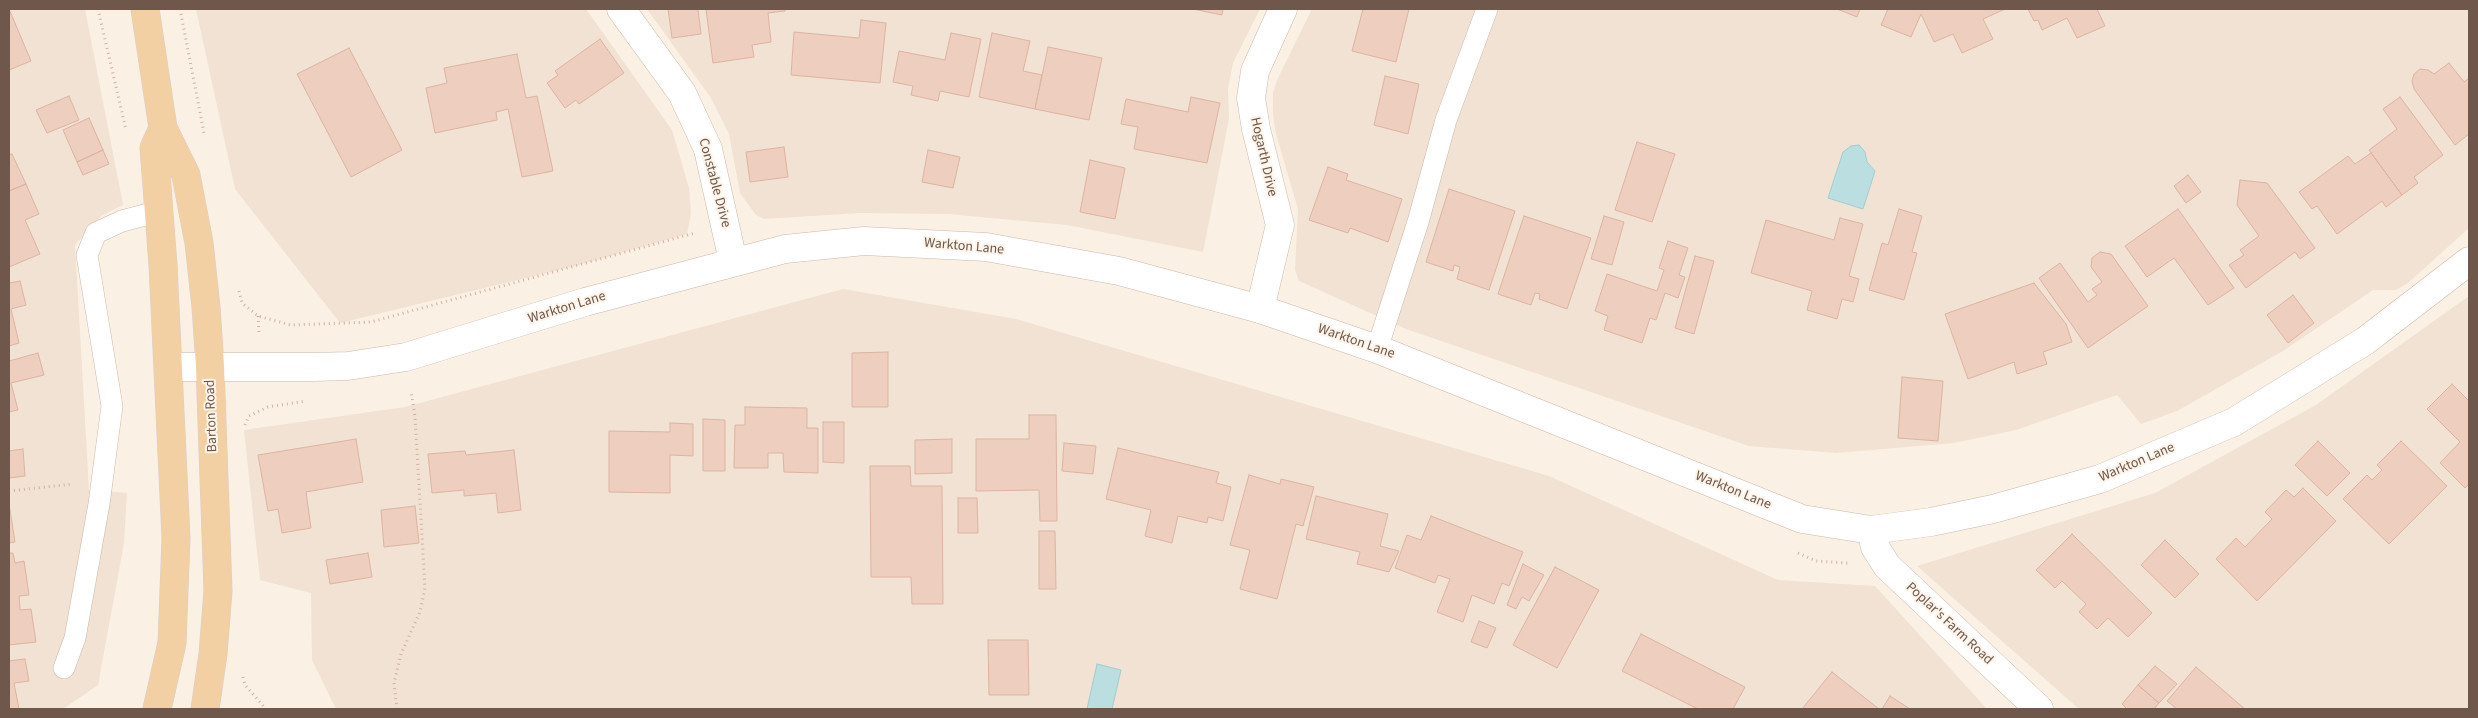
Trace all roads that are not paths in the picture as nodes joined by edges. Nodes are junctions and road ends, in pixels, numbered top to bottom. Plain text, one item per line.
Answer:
1 (145, 9) edge
2 (620, 9) edge
3 (1283, 9) edge
4 (1487, 9) edge
5 (163, 128) junction
6 (160, 211) junction
7 (733, 261) junction
8 (2469, 261) edge
9 (1260, 309) junction
10 (1377, 349) junction
11 (210, 366) junction
12 (169, 367) junction
13 (1871, 530) junction
14 (64, 668) dead end
15 (160, 708) edge
16 (205, 709) edge
17 (2039, 709) edge

1 - 5 main road, Barton Road
2 - 7 street, Constable Drive
3 - 9 street, Hogarth Drive
4 - 10 lane
5 - 6 main road, Barton Road
5 - 11 main road, Barton Road
6 - 12 main road, Barton Road
6 - 14 lane
7 - 9 street, Warkton Lane
7 - 11 street, Warkton Lane
8 - 13 street, Warkton Lane
9 - 10 street, Warkton Lane
10 - 13 street, Warkton Lane
11 - 12 street, Warkton Lane
11 - 16 main road, Barton Road
12 - 15 main road, Barton Road
13 - 17 street, Poplar's Farm Road

